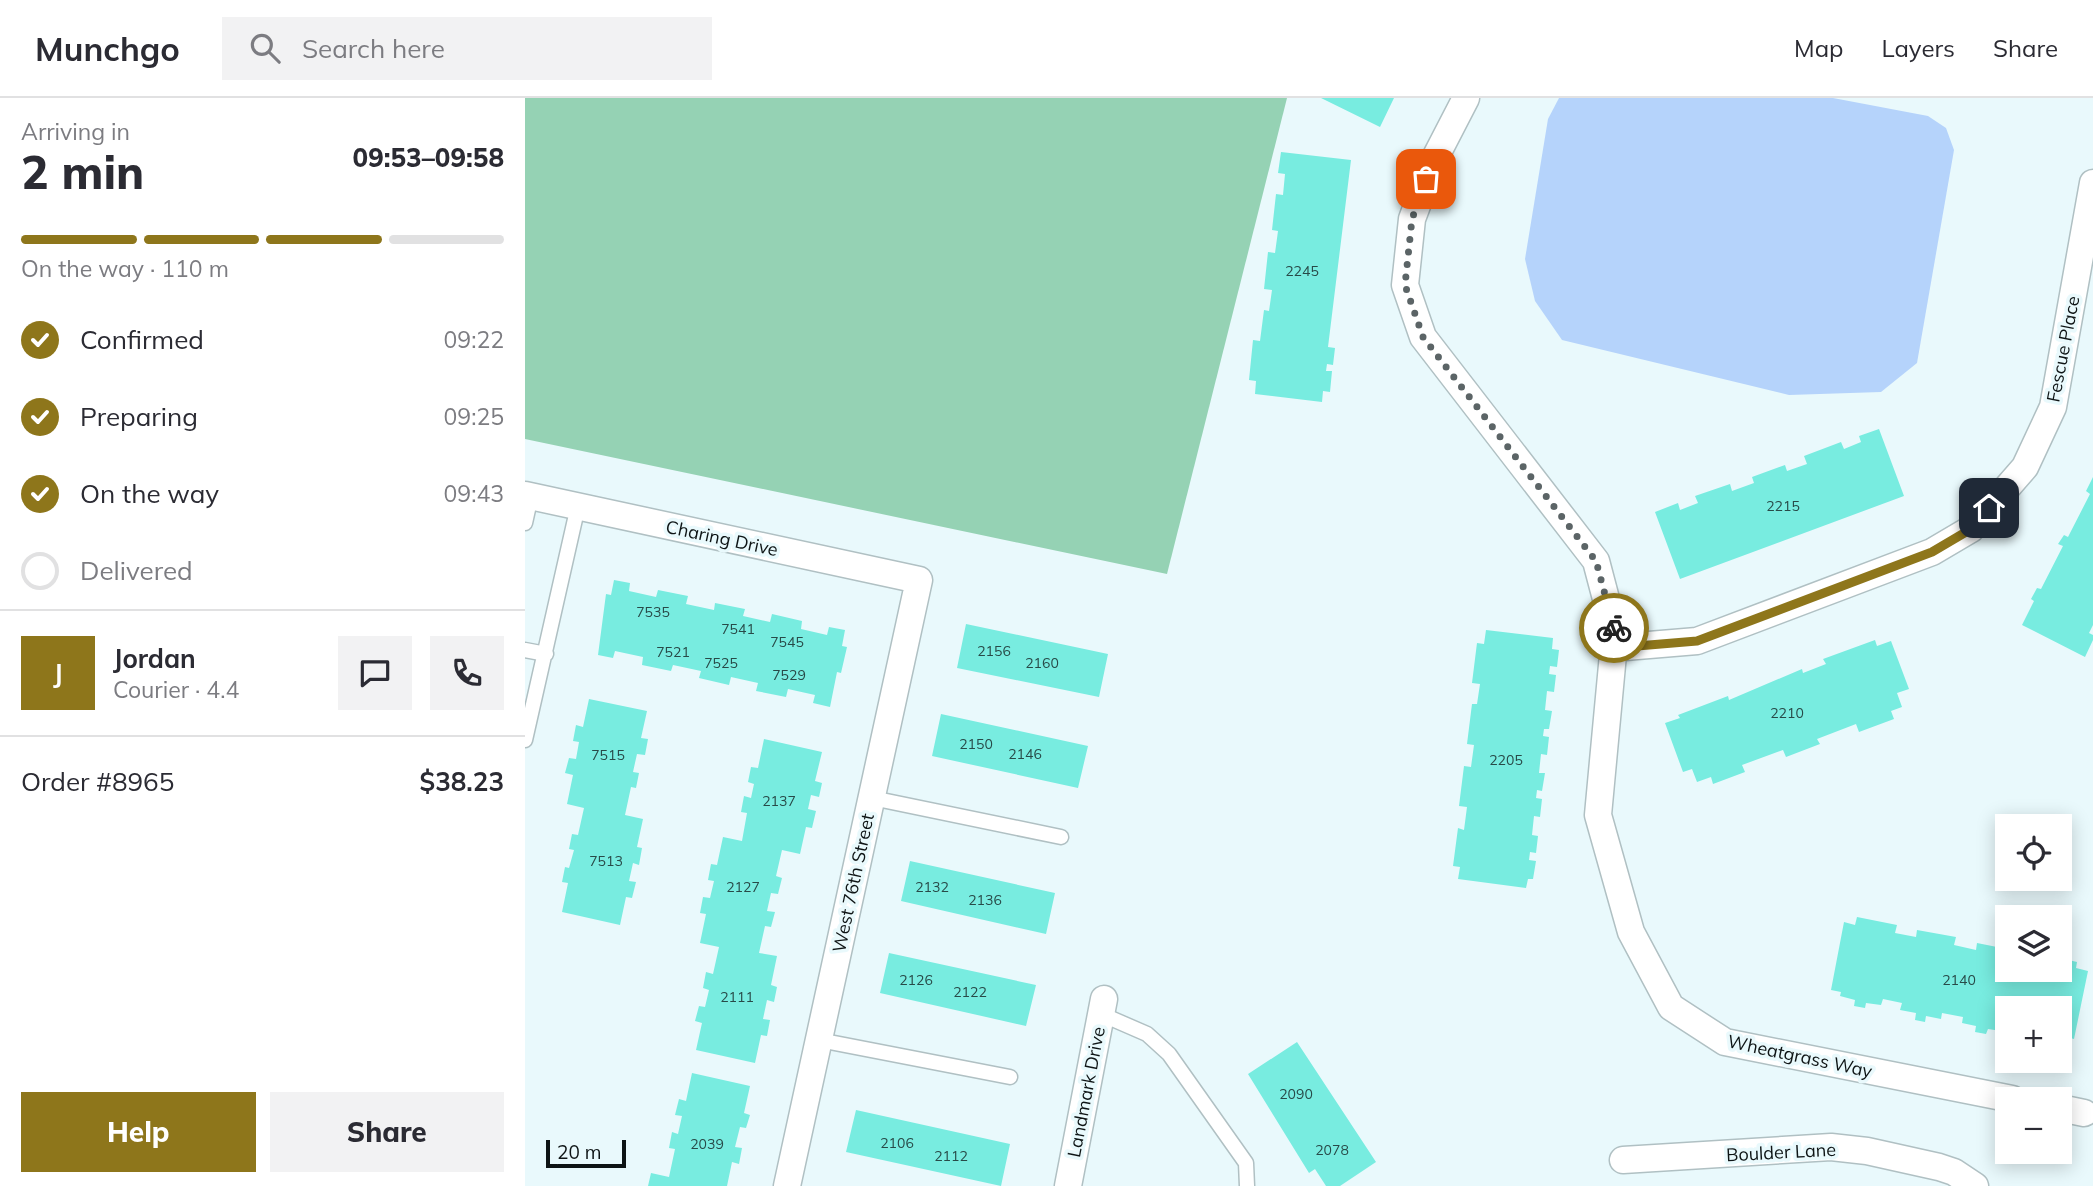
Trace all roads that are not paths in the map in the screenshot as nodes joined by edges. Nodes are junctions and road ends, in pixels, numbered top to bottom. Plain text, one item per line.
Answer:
1 (1466, 98) edge
2 (2093, 183) edge
3 (528, 495) edge
4 (578, 506) junction
5 (525, 523) edge
6 (919, 580) joint
7 (1613, 648) junction
8 (525, 650) edge
9 (545, 654) junction
10 (525, 740) edge
11 (872, 798) junction
12 (1061, 837) dead end
13 (1103, 1006) joint
14 (819, 1040) junction
15 (1010, 1077) dead end
16 (1995, 1096) edge
17 (1623, 1160) dead end
18 (787, 1186) edge
19 (1068, 1186) edge
20 (1247, 1186) edge
21 (1975, 1186) edge

1 - 7 street, Wheatgrass Way
2 - 7 street, Fescue Place
3 - 4 street, Charing Drive
3 - 5 lane
4 - 6 street, Charing Drive
4 - 9 lane
6 - 11 street, West 76th Street
7 - 16 street, Wheatgrass Way
8 - 9 lane
9 - 10 lane
11 - 12 lane
11 - 14 street, West 76th Street
13 - 19 street, Landmark Drive
13 - 20 lane
14 - 15 lane
14 - 18 street, West 76th Street
17 - 21 street, Boulder Lane

